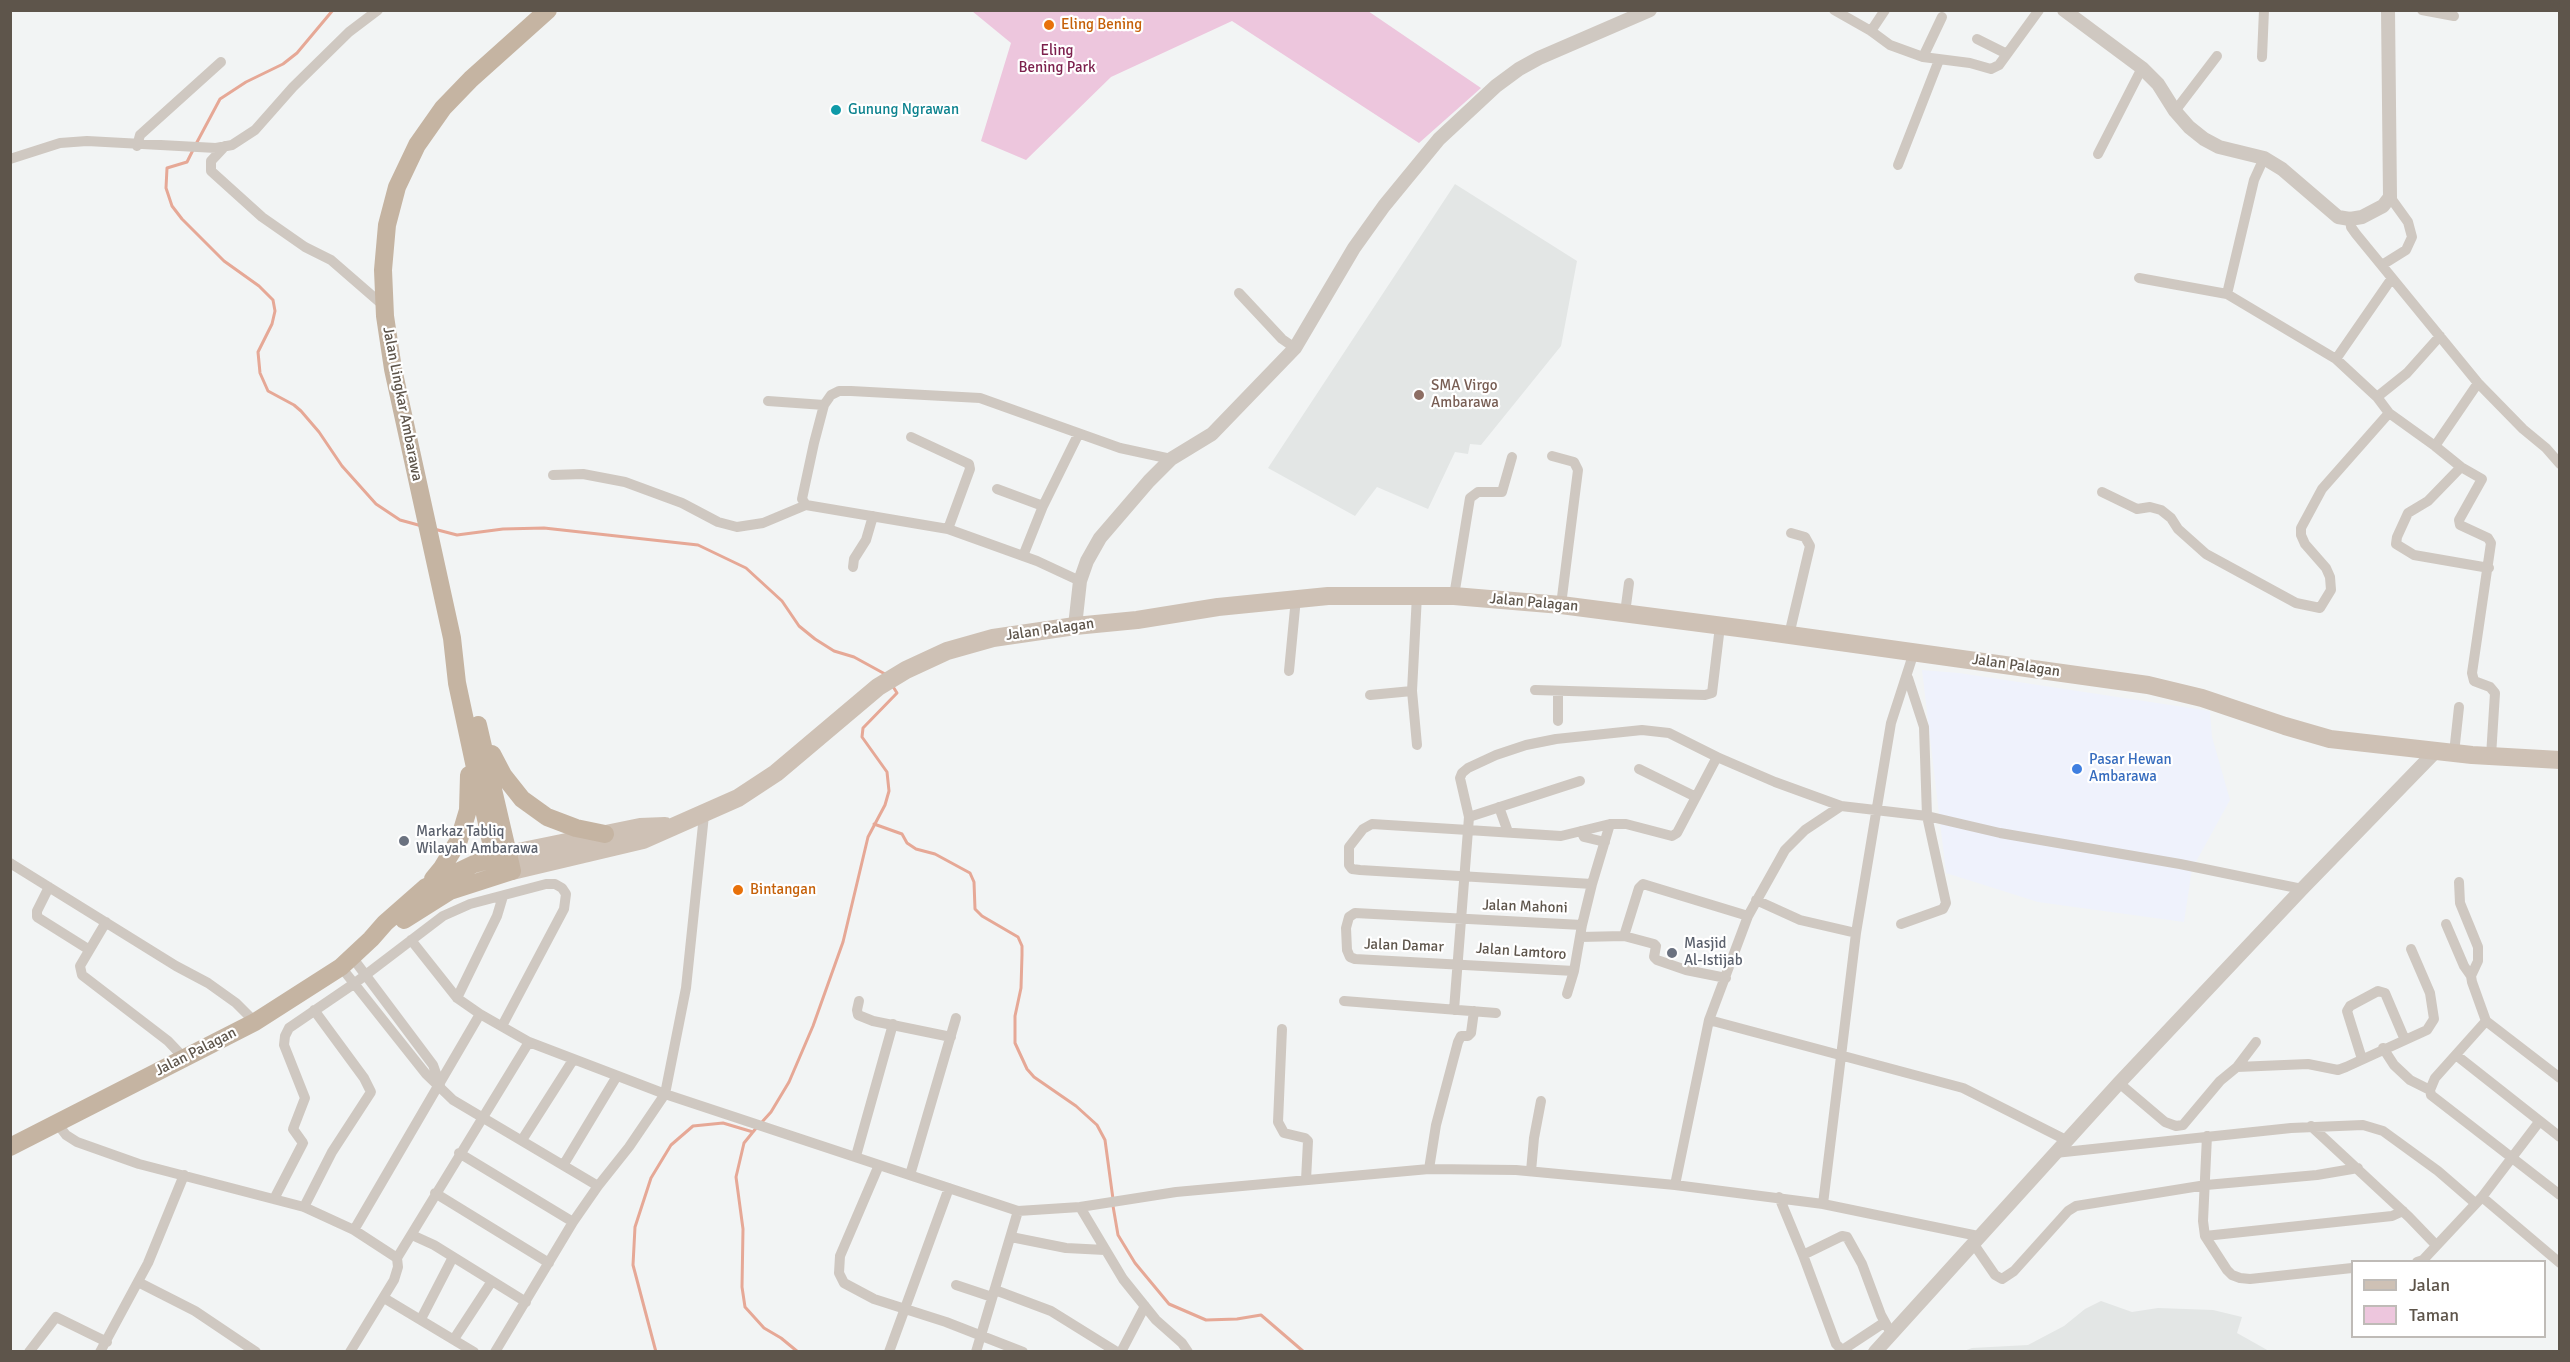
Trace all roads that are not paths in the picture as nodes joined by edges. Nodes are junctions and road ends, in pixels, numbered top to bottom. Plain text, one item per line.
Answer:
1 (378, 10) edge
2 (549, 10) edge
3 (1650, 10) edge
4 (1834, 10) edge
5 (1885, 10) edge
6 (2039, 10) edge
7 (2064, 10) edge
8 (2264, 10) edge
9 (2388, 10) edge
10 (2422, 10) edge
11 (2454, 16) dead end
12 (1942, 17) dead end
13 (1871, 31) junction
14 (1977, 39) dead end
15 (2007, 54) junction
16 (2217, 56) dead end
17 (1923, 57) junction
18 (2262, 57) dead end
19 (1939, 60) junction
20 (221, 62) dead end
21 (2142, 68) junction
22 (2175, 111) junction
23 (137, 146) junction
24 (225, 146) junction
25 (2098, 154) dead end
26 (2264, 158) junction
27 (10, 159) edge
28 (1898, 165) dead end
29 (2390, 197) junction
30 (2350, 219) junction
31 (2382, 265) junction
32 (2139, 278) dead end
33 (2392, 278) junction
34 (1239, 293) dead end
35 (2227, 294) junction
36 (384, 306) junction
37 (2440, 336) junction
38 (1295, 348) junction
39 (2336, 359) junction
40 (2478, 383) junction
41 (2377, 397) junction
42 (768, 400) dead end
43 (824, 405) junction
44 (2390, 413) junction
45 (1078, 435) junction
46 (911, 437) dead end
47 (2435, 446) junction
48 (1552, 456) dead end
49 (1512, 457) dead end
50 (1171, 459) junction
51 (2559, 464) edge
52 (2461, 466) junction
53 (553, 476) dead end
54 (997, 489) dead end
55 (2102, 492) dead end
56 (806, 505) junction
57 (1043, 506) junction
58 (873, 516) junction
59 (948, 529) junction
60 (1791, 533) dead end
61 (1023, 556) junction
62 (853, 567) dead end
63 (2489, 568) junction
64 (1080, 581) junction
65 (1629, 583) dead end
66 (1417, 595) junction
67 (1454, 596) junction
68 (1296, 598) junction
69 (1561, 605) junction
70 (1625, 613) junction
71 (1075, 626) junction
72 (1720, 626) junction
73 (1789, 635) junction
74 (1914, 652) junction
75 (1289, 671) dead end
76 (1908, 678) junction
77 (1535, 690) dead end
78 (1412, 691) junction
79 (1558, 691) junction
80 (1370, 694) dead end
81 (2459, 707) dead end
82 (1558, 721) dead end
83 (472, 725) junction
84 (1417, 745) dead end
85 (2445, 752) junction
86 (2491, 756) junction
87 (1717, 757) junction
88 (2559, 760) edge
89 (1639, 770) dead end
90 (1580, 781) dead end
91 (1696, 797) junction
92 (1841, 806) junction
93 (1499, 807) junction
94 (1877, 810) junction
95 (704, 815) junction
96 (1927, 816) junction
97 (1469, 817) junction
98 (1610, 824) junction
99 (676, 826) junction
100 (1468, 830) junction
101 (1581, 831) junction
102 (1508, 832) junction
103 (605, 834) junction
104 (1605, 842) junction
105 (10, 863) edge
106 (503, 864) junction
107 (1464, 875) junction
108 (2459, 882) dead end
109 (1592, 884) junction
110 (49, 887) junction
111 (426, 887) junction
112 (2302, 888) junction
113 (503, 896) junction
114 (1756, 900) junction
115 (1748, 916) junction
116 (1460, 920) junction
117 (106, 922) junction
118 (1901, 924) dead end
119 (2446, 924) dead end
120 (1582, 925) junction
121 (1856, 933) junction
122 (1624, 936) junction
123 (1580, 937) junction
124 (371, 939) junction
125 (411, 940) junction
126 (88, 949) junction
127 (2411, 949) dead end
128 (1350, 957) joint
129 (346, 962) junction
130 (1456, 963) junction
131 (1574, 971) junction
132 (367, 974) junction
133 (2471, 976) junction
134 (1726, 978) junction
135 (355, 983) junction
136 (1567, 994) dead end
137 (457, 998) junction
138 (859, 1001) dead end
139 (1344, 1001) dead end
140 (314, 1010) junction
141 (1454, 1010) junction
142 (1474, 1011) junction
143 (1496, 1013) dead end
144 (480, 1014) junction
145 (956, 1018) dead end
146 (1709, 1020) junction
147 (2486, 1021) junction
148 (255, 1022) junction
149 (893, 1024) junction
150 (502, 1026) junction
151 (1282, 1029) dead end
152 (951, 1037) junction
153 (2405, 1040) junction
154 (529, 1042) junction
155 (2256, 1042) dead end
156 (2383, 1048) junction
157 (2456, 1055) junction
158 (1842, 1056) junction
159 (185, 1059) junction
160 (2362, 1059) junction
161 (573, 1060) junction
162 (2237, 1067) junction
163 (617, 1076) junction
164 (2559, 1078) edge
165 (2119, 1083) junction
166 (440, 1085) junction
167 (2430, 1090) junction
168 (665, 1094) junction
169 (1541, 1101) dead end
170 (482, 1116) junction
171 (56, 1122) junction
172 (2539, 1122) junction
173 (2311, 1126) junction
174 (2207, 1136) junction
175 (2559, 1137) edge
176 (522, 1140) junction
177 (2066, 1140) junction
178 (10, 1147) edge
179 (459, 1153) junction
180 (2055, 1153) junction
181 (856, 1156) junction
182 (2510, 1157) junction
183 (564, 1164) junction
184 (879, 1165) junction
185 (2358, 1168) junction
186 (1429, 1169) junction
187 (1531, 1172) junction
188 (184, 1175) junction
189 (910, 1175) junction
190 (1306, 1180) junction
191 (1675, 1185) junction
192 (2206, 1185) junction
193 (598, 1186) junction
194 (949, 1188) junction
195 (435, 1193) junction
196 (2559, 1195) edge
197 (1779, 1197) junction
198 (274, 1198) junction
199 (2479, 1200) junction
200 (1823, 1204) junction
201 (304, 1207) junction
202 (1080, 1207) junction
203 (1018, 1211) junction
204 (2403, 1211) junction
205 (573, 1222) junction
206 (354, 1230) junction
207 (412, 1235) junction
208 (2205, 1236) junction
209 (1011, 1237) junction
210 (1976, 1240) junction
211 (2436, 1245) junction
212 (1105, 1250) junction
213 (1803, 1255) junction
214 (453, 1257) junction
215 (397, 1258) junction
216 (2422, 1260) edge
217 (549, 1263) junction
218 (2559, 1263) edge
219 (2351, 1268) edge
220 (492, 1281) junction
221 (138, 1282) junction
222 (956, 1285) dead end
223 (993, 1294) junction
224 (384, 1298) junction
225 (526, 1302) junction
226 (1145, 1306) junction
227 (905, 1310) junction
228 (421, 1319) junction
229 (1888, 1327) junction
230 (979, 1335) junction
231 (454, 1339) junction
232 (107, 1342) junction
233 (29, 1352) edge
234 (100, 1352) edge
235 (256, 1352) edge
236 (350, 1352) edge
237 (474, 1352) edge
238 (495, 1352) edge
239 (889, 1352) edge
240 (976, 1352) edge
241 (1023, 1352) edge
242 (1119, 1352) edge
243 (1188, 1352) edge
244 (1875, 1352) edge

1 - 24 street
2 - 36 highway, Jalan Lingkar Ambarawa
3 - 38 street
4 - 13 street
5 - 13 street
6 - 15 street
7 - 21 street
8 - 18 street
9 - 29 street
10 - 11 street
12 - 17 street
13 - 17 street
14 - 15 street
15 - 19 street
16 - 22 street
17 - 19 street
19 - 28 street
20 - 23 street
21 - 22 street
21 - 25 street
22 - 26 street
23 - 24 street
23 - 27 street
24 - 36 street
26 - 30 street
26 - 35 street
29 - 30 street
29 - 31 street
30 - 31 street
31 - 33 street
32 - 35 street
33 - 37 street
33 - 39 street
34 - 38 street
35 - 39 street
36 - 83 highway, Jalan Lingkar Ambarawa
37 - 40 street
37 - 41 street
38 - 50 street
39 - 41 street
40 - 47 street
40 - 51 street
41 - 44 street
42 - 43 street
43 - 45 street
43 - 56 street
44 - 47 street
44 - 55 street
45 - 50 street
45 - 57 street
46 - 59 street
47 - 52 street
48 - 69 street
49 - 67 street
50 - 64 street
52 - 63 street
52 - 63 street
53 - 56 street
54 - 57 street
56 - 58 street
57 - 61 street
58 - 59 street
58 - 62 street
59 - 61 street
60 - 73 street
61 - 64 street
63 - 86 street
64 - 71 street
65 - 70 street
66 - 67 main road, Jalan Palagan
66 - 68 main road, Jalan Palagan
66 - 78 street
67 - 69 main road, Jalan Palagan
68 - 71 main road, Jalan Palagan
68 - 75 street
69 - 70 main road, Jalan Palagan
70 - 72 main road, Jalan Palagan
71 - 95 main road, Jalan Palagan
72 - 73 main road, Jalan Palagan
72 - 79 street
73 - 74 main road, Jalan Palagan
74 - 76 street
74 - 85 main road, Jalan Palagan
76 - 94 street
76 - 96 street
77 - 79 street
78 - 80 street
78 - 84 street
79 - 82 street
81 - 85 street
83 - 103 highway
83 - 106 highway, Jalan Lingkar Ambarawa
83 - 111 highway
85 - 86 main road, Jalan Palagan
85 - 112 street
86 - 88 main road, Jalan Palagan
87 - 91 street
87 - 92 street
87 - 97 street
89 - 91 street
90 - 93 street
91 - 98 street
92 - 94 street
92 - 114 street
93 - 97 street
93 - 102 street
94 - 96 street
94 - 121 street
95 - 99 main road, Jalan Palagan
95 - 168 street
96 - 112 street
96 - 118 street
97 - 100 street
98 - 101 street
98 - 104 street, Jalan Mahoni
99 - 103 main road, Jalan Palagan
99 - 106 main road, Jalan Palagan
100 - 102 street
100 - 107 street
100 - 107 street
101 - 102 street
101 - 104 street
103 - 106 main road, Jalan Palagan
104 - 109 street, Jalan Mahoni
105 - 110 street
106 - 111 highway, Jalan Palagan
106 - 124 highway, Jalan Palagan
107 - 109 street
107 - 116 street
108 - 133 street
109 - 120 street, Jalan Mahoni
110 - 117 street
110 - 126 street
111 - 124 highway, Jalan Palagan
112 - 165 street
113 - 125 street
113 - 137 street
113 - 150 street
114 - 115 street
114 - 121 street
115 - 122 street
115 - 134 street
116 - 120 street, Jalan Mahoni
116 - 128 street, Jalan Mahoni
116 - 130 street
117 - 126 street
117 - 148 street
119 - 133 street
120 - 123 street, Jalan Lamtoro
121 - 158 street
122 - 123 street
122 - 134 street
123 - 131 street, Jalan Lamtoro
124 - 129 highway, Jalan Palagan
125 - 132 street
125 - 137 street
126 - 159 street
127 - 153 street
128 - 130 street, Jalan Damar
129 - 132 street
129 - 135 street
129 - 148 highway, Jalan Palagan
130 - 131 street, Jalan Lamtoro
130 - 141 street
131 - 136 street
132 - 135 street
132 - 166 street
133 - 147 street
134 - 146 street
135 - 140 street
135 - 166 street
137 - 144 street
138 - 149 street
139 - 141 street
140 - 198 street
140 - 201 street
141 - 142 street
142 - 143 street
142 - 186 street
144 - 150 street
144 - 166 street
145 - 152 street
146 - 158 street
146 - 191 street
147 - 157 street
147 - 164 street
148 - 159 highway, Jalan Palagan
149 - 152 street
149 - 181 street
150 - 154 street
151 - 190 street
152 - 189 street
153 - 156 street
153 - 160 street
154 - 161 street
154 - 170 street
155 - 162 street
156 - 160 street
156 - 167 street
157 - 167 street
157 - 172 street
158 - 177 street
158 - 200 street
159 - 171 highway, Jalan Palagan
160 - 162 street
161 - 163 street
161 - 176 street
162 - 165 street
163 - 168 street
163 - 183 street
165 - 177 street
166 - 170 street
166 - 206 street
167 - 182 street
168 - 181 street
168 - 193 street
169 - 187 street
170 - 176 street
170 - 179 street
171 - 178 highway, Jalan Palagan
171 - 188 street
172 - 175 street
172 - 182 street
173 - 174 street
173 - 185 street
173 - 199 street
174 - 180 street
174 - 192 street
176 - 183 street
177 - 180 street
179 - 195 street
179 - 205 street
180 - 210 street
181 - 184 street
182 - 196 street
182 - 199 street
183 - 193 street
184 - 189 street
184 - 227 street
185 - 192 street
185 - 204 street
186 - 187 street
186 - 190 street
187 - 191 street
188 - 198 street
188 - 221 street
189 - 194 street
190 - 202 street
191 - 197 street
192 - 208 street
192 - 210 street
193 - 205 street
194 - 203 street
194 - 227 street
195 - 207 street
195 - 217 street
197 - 200 street
197 - 213 street
198 - 201 street
199 - 211 street
199 - 218 street
200 - 210 street
201 - 206 street
202 - 203 street
202 - 212 street
203 - 209 street
204 - 208 street
204 - 211 street
205 - 217 street
206 - 215 street
207 - 214 street
207 - 215 street
208 - 219 street
209 - 212 street
209 - 223 street
210 - 229 street
211 - 216 street
212 - 226 street
213 - 229 street
213 - 229 street
214 - 220 street
214 - 228 street
215 - 224 street
217 - 225 street
220 - 225 street
220 - 231 street
221 - 232 street
221 - 235 street
222 - 223 street
223 - 230 street
223 - 242 street
224 - 228 street
224 - 236 street
225 - 238 street
226 - 242 street
226 - 243 street
227 - 230 street
227 - 239 street
228 - 231 street
229 - 244 street
230 - 240 street
230 - 241 street
231 - 237 street
232 - 233 street
232 - 234 street

